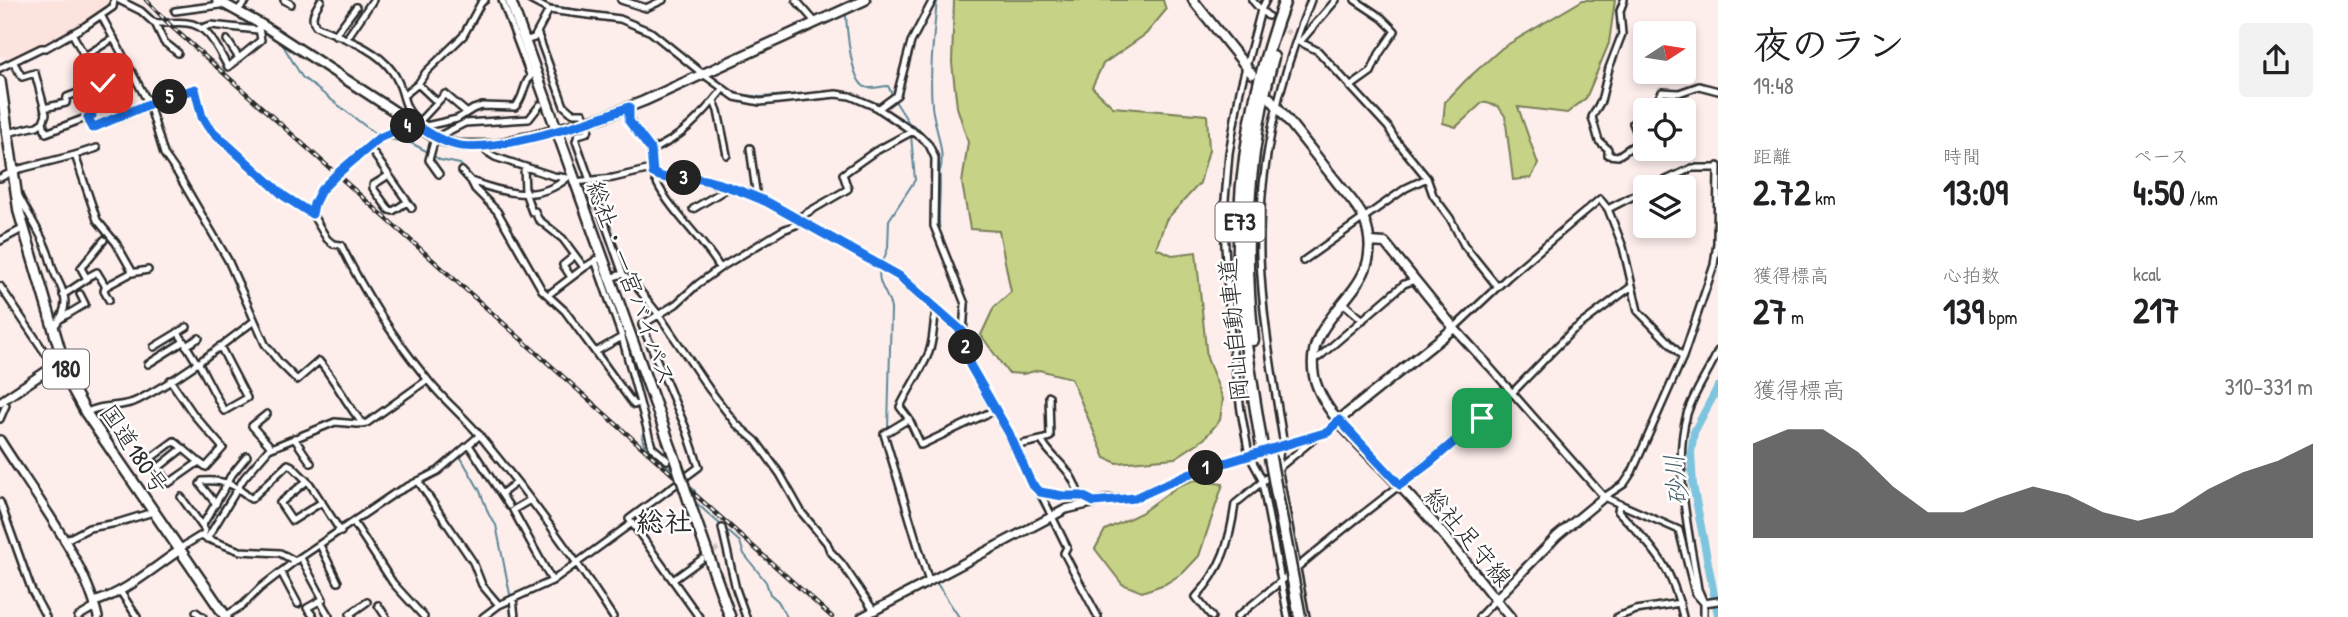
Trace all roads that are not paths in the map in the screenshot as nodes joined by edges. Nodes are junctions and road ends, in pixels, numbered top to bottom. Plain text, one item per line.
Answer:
1 (116, 0) edge
2 (247, 0) edge
3 (284, 0) edge
4 (321, 0) edge
5 (373, 0) edge
6 (485, 0) edge
7 (502, 0) edge
8 (511, 0) edge
9 (530, 0) edge
10 (621, 0) edge
11 (663, 0) edge
12 (796, 0) edge
13 (840, 0) edge
14 (865, 0) edge
15 (933, 0) edge
16 (1193, 0) edge
17 (1252, 0) edge
18 (1266, 0) edge
19 (1286, 0) edge
20 (1293, 0) edge
21 (1311, 0) edge
22 (1336, 0) edge
23 (1355, 0) edge
24 (1624, 0) edge
25 (221, 1) edge
26 (291, 4) dead end
27 (356, 7) dead end
28 (549, 10) junction
29 (1261, 10) junction
30 (175, 11) dead end
31 (237, 11) junction
32 (841, 12) junction
33 (102, 15) junction
34 (1268, 16) tunnel mouth
35 (155, 23) junction
36 (816, 23) junction
37 (258, 26) junction
38 (202, 28) junction
39 (537, 32) junction
40 (72, 33) junction
41 (1290, 34) tunnel mouth
42 (335, 35) junction
43 (349, 35) dead end
44 (114, 38) junction
45 (227, 40) dead end
46 (1298, 40) junction
47 (524, 41) junction
48 (178, 53) dead end
49 (85, 56) junction
50 (239, 58) junction
51 (14, 63) junction
52 (0, 68) edge
53 (1249, 71) junction
54 (132, 72) junction
55 (532, 74) junction
56 (703, 74) junction
57 (0, 81) edge
58 (102, 84) junction
59 (418, 84) junction
60 (1350, 87) junction
61 (723, 89) junction
62 (82, 91) junction
63 (1718, 91) edge
64 (403, 96) junction
65 (1659, 98) edge
66 (714, 101) junction
67 (437, 102) junction
68 (1273, 102) junction
69 (111, 103) dead end
70 (149, 104) junction
71 (540, 105) dead end
72 (629, 107) junction
73 (880, 107) junction
74 (44, 108) junction
75 (466, 112) junction
76 (88, 117) junction
77 (43, 122) junction
78 (587, 122) junction
79 (416, 123) junction
80 (426, 129) junction
81 (556, 130) junction
82 (913, 131) junction
83 (7, 133) junction
84 (435, 138) junction
85 (486, 146) junction
86 (1633, 146) edge
87 (369, 147) junction
88 (97, 148) dead end
89 (750, 148) dead end
90 (651, 150) junction
91 (75, 155) junction
92 (727, 155) dead end
93 (524, 167) junction
94 (1718, 167) edge
95 (12, 171) junction
96 (463, 171) dead end
97 (653, 173) junction
98 (439, 174) dead end
99 (1677, 175) edge
100 (389, 176) junction
101 (0, 178) edge
102 (1427, 178) junction
103 (571, 179) junction
104 (471, 180) junction
105 (590, 180) junction
106 (728, 188) junction
107 (15, 192) junction
108 (527, 194) junction
109 (1633, 196) edge
110 (757, 198) junction
111 (407, 202) junction
112 (412, 208) dead end
113 (693, 209) dead end
114 (1608, 209) junction
115 (312, 214) junction
116 (1364, 219) junction
117 (800, 220) junction
118 (24, 228) junction
119 (104, 240) dead end
120 (0, 241) edge
121 (1370, 242) junction
122 (1225, 246) junction
123 (1234, 247) dead end
124 (1252, 248) dead end
125 (1260, 248) junction
126 (574, 255) junction
127 (599, 259) junction
128 (1303, 261) dead end
129 (585, 267) junction
130 (720, 268) junction
131 (148, 270) dead end
132 (134, 273) junction
133 (623, 274) junction
134 (571, 277) junction
135 (86, 278) junction
136 (609, 278) junction
137 (1415, 280) junction
138 (0, 286) edge
139 (1497, 286) junction
140 (1632, 286) junction
141 (106, 287) junction
142 (549, 294) junction
143 (63, 295) junction
144 (80, 295) dead end
145 (109, 300) dead end
146 (1343, 303) junction
147 (937, 307) junction
148 (659, 315) junction
149 (60, 320) junction
150 (1363, 320) junction
151 (254, 321) junction
152 (187, 327) dead end
153 (54, 328) junction
154 (1454, 328) junction
155 (178, 332) junction
156 (963, 332) junction
157 (622, 337) junction
158 (199, 338) dead end
159 (185, 344) junction
160 (220, 346) junction
161 (154, 347) dead end
162 (597, 351) junction
163 (1718, 351) edge
164 (1683, 357) junction
165 (1313, 358) junction
166 (64, 362) junction
167 (197, 362) junction
168 (148, 364) dead end
169 (1487, 364) joint
170 (54, 366) junction
171 (170, 380) junction
172 (427, 380) junction
173 (1510, 391) junction
174 (1049, 396) dead end
175 (3, 403) edge
176 (637, 404) junction
177 (995, 410) junction
178 (86, 414) junction
179 (267, 414) dead end
180 (0, 419) edge
181 (909, 419) junction
182 (1339, 420) junction
183 (363, 424) junction
184 (1320, 434) junction
185 (480, 435) junction
186 (294, 438) junction
187 (0, 440) edge
188 (1041, 440) junction
189 (469, 445) junction
190 (1014, 446) junction
191 (1282, 446) junction
192 (271, 447) junction
193 (1265, 447) junction
194 (183, 449) junction
195 (1249, 455) junction
196 (247, 456) dead end
197 (671, 461) junction
198 (199, 462) junction
199 (311, 463) dead end
200 (1278, 467) junction
201 (158, 468) junction
202 (307, 481) junction
203 (418, 481) junction
204 (1262, 481) junction
205 (227, 482) junction
206 (517, 482) junction
207 (1400, 485) junction
208 (239, 487) junction
209 (1040, 492) junction
210 (501, 494) junction
211 (1079, 496) junction
212 (181, 497) dead end
213 (1604, 497) junction
214 (1109, 499) joint
215 (530, 500) junction
216 (322, 502) junction
217 (1094, 502) junction
218 (0, 504) edge
219 (216, 504) junction
220 (1619, 505) junction
221 (509, 506) dead end
222 (154, 512) junction
223 (1050, 517) junction
224 (354, 523) junction
225 (632, 523) junction
226 (202, 526) junction
227 (722, 528) dead end
228 (341, 532) junction
229 (205, 538) junction
230 (64, 541) junction
231 (320, 545) junction
232 (179, 549) junction
233 (298, 559) junction
234 (702, 559) tunnel mouth
235 (578, 563) junction
236 (1296, 567) junction
237 (281, 572) junction
238 (673, 580) junction
239 (932, 580) junction
240 (1280, 580) junction
241 (552, 581) junction
242 (338, 582) dead end
243 (120, 591) junction
244 (512, 599) junction
245 (1495, 600) junction
246 (320, 601) junction
247 (1718, 601) edge
248 (367, 602) dead end
249 (1680, 603) junction
250 (1705, 603) junction
251 (298, 604) dead end
252 (95, 605) junction
253 (378, 605) dead end
254 (499, 606) junction
255 (196, 611) dead end
256 (874, 611) junction
257 (223, 615) edge
258 (46, 617) edge
259 (78, 617) edge
260 (98, 617) edge
261 (137, 617) edge
262 (202, 617) edge
263 (314, 617) edge
264 (327, 617) edge
265 (352, 617) edge
266 (386, 617) edge
267 (424, 617) edge
268 (483, 617) edge
269 (515, 617) edge
270 (613, 617) edge
271 (699, 617) edge
272 (733, 617) edge
273 (746, 617) edge
274 (862, 617) edge
275 (1098, 617) edge
276 (1212, 617) edge
277 (1237, 617) edge
278 (1288, 617) edge
279 (1293, 617) edge
280 (1300, 617) edge
281 (1306, 617) edge
282 (1479, 617) edge
283 (1510, 617) edge
284 (1617, 617) edge
285 (1683, 617) edge
286 (1704, 617) edge

1 - 33 street
1 - 35 street
2 - 31 street
3 - 26 street
4 - 42 street
5 - 43 street
6 - 59 street
7 - 55 street
8 - 47 highway, 総社・一宮バイパス
9 - 28 street
10 - 11 street
12 - 36 street
13 - 32 street
14 - 32 main road
15 - 73 street
16 - 53 main road
17 - 29 street
18 - 29 street
19 - 193 highway, 岡山自動車道 / E73
20 - 193 highway, 岡山自動車道 / E73
21 - 46 street
22 - 46 street
23 - 60 street
24 - 86 street
25 - 30 street
25 - 31 main road
27 - 42 street
28 - 39 street
28 - 56 street
29 - 34 street
29 - 53 street
31 - 37 main road
32 - 36 main road
33 - 40 street
33 - 44 street
35 - 38 street
35 - 48 street
36 - 56 main road
37 - 38 street
37 - 50 street
37 - 79 main road
38 - 50 street
39 - 47 street
39 - 78 street
40 - 49 street
40 - 51 street
41 - 46 street
42 - 64 street
44 - 49 street
44 - 54 street
45 - 50 street
46 - 60 street
46 - 68 street
47 - 55 highway, 総社・一宮バイパス
49 - 58 street
51 - 52 street
51 - 74 street
53 - 122 street
54 - 58 street
54 - 70 street
55 - 75 street
55 - 81 highway, 総社・一宮バイパス
56 - 61 street
56 - 72 main road
57 - 83 highway, 国道180号 / 180
58 - 62 street
58 - 69 street
59 - 64 street
59 - 67 street
60 - 102 street
61 - 66 street
61 - 73 street
62 - 74 street
62 - 76 street
63 - 65 street
64 - 79 street
66 - 90 street
66 - 92 street
67 - 75 street
67 - 79 street
68 - 116 main road, 総社足守線
68 - 125 street
70 - 76 street
70 - 115 street
70 - 151 street
71 - 84 street
72 - 78 main road
72 - 90 street
73 - 82 street
74 - 77 street
75 - 80 street
76 - 77 street
77 - 83 street
78 - 81 main road
78 - 105 street
79 - 80 main road
79 - 87 street
80 - 84 main road
81 - 85 main road
81 - 103 highway, 総社・一宮バイパス
82 - 117 street
82 - 156 street
83 - 95 highway, 国道180号 / 180
84 - 85 main road
84 - 98 street
85 - 93 street
87 - 100 street
87 - 115 street
88 - 91 street
89 - 110 street
90 - 97 street
91 - 95 street
91 - 132 street
93 - 103 street
93 - 108 street
94 - 99 street
94 - 164 street
95 - 101 street
95 - 107 highway, 国道180号 / 180
96 - 104 street
97 - 105 street
97 - 106 street
97 - 130 street
100 - 111 street
100 - 111 street
102 - 116 street
102 - 139 street
103 - 105 street
103 - 108 street
103 - 127 highway, 総社・一宮バイパス
104 - 108 street
104 - 142 street
105 - 133 street
106 - 110 street
106 - 113 street
107 - 118 highway, 国道180号 / 180
107 - 143 street
108 - 126 street
109 - 114 street
110 - 117 street
111 - 112 street
114 - 139 street
114 - 140 street
115 - 172 street
116 - 121 main road, 総社足守線
116 - 128 street
117 - 130 street
117 - 147 street
118 - 120 street
118 - 153 highway, 国道180号 / 180
119 - 135 street
121 - 137 main road
121 - 146 main road, 総社足守線
122 - 123 street
122 - 195 street
124 - 125 street
125 - 191 street
126 - 129 street
126 - 134 street
127 - 129 street
127 - 136 highway, 総社・一宮バイパス
127 - 157 street
129 - 134 street
130 - 148 street
131 - 132 street
132 - 141 street
133 - 136 street
133 - 148 street
134 - 142 street
135 - 141 street
135 - 143 street
136 - 197 highway, 総社・一宮バイパス
137 - 150 street
137 - 154 main road
138 - 170 street
139 - 154 street
140 - 164 street
140 - 173 street
141 - 145 street
142 - 162 street
143 - 149 street
144 - 149 street
146 - 150 street
146 - 165 main road, 総社足守線
147 - 156 street
147 - 181 street
148 - 225 street
148 - 256 street
149 - 153 street
150 - 165 street
151 - 160 street
151 - 183 street
152 - 155 street
153 - 166 highway, 国道180号 / 180
154 - 169 street
154 - 182 main road
155 - 159 street
155 - 161 street
156 - 177 street
157 - 162 street
157 - 176 street
158 - 159 street
159 - 167 street
159 - 168 street
160 - 167 street
160 - 167 street
162 - 176 street
163 - 250 street
164 - 213 street
165 - 182 main road, 総社足守線
166 - 170 street
166 - 178 highway, 国道180号 / 180
167 - 171 street
169 - 173 street
170 - 175 street
171 - 178 street
171 - 198 street
172 - 183 street
172 - 185 street
173 - 207 street
173 - 213 street
174 - 188 street
175 - 180 street
176 - 197 street
177 - 181 street
177 - 190 street
178 - 222 highway, 国道180号 / 180
179 - 192 street
181 - 239 street
182 - 184 street
182 - 207 main road, 総社足守線
183 - 186 street
184 - 191 street
184 - 200 street
185 - 189 street
185 - 206 street
186 - 192 street
186 - 199 street
187 - 230 street
188 - 190 street
188 - 211 street
189 - 203 street
189 - 210 street
190 - 209 street
191 - 195 street
191 - 200 street
192 - 208 street
193 - 279 highway, 岡山自動車道 / E73
193 - 280 highway, 岡山自動車道 / E73, bridge
194 - 198 street
194 - 201 street
194 - 201 street
195 - 204 street
195 - 214 street
196 - 205 street
197 - 272 highway, 総社・一宮バイパス, bridge
198 - 201 street
200 - 204 street
200 - 236 street
202 - 208 street
202 - 216 street
202 - 216 street
203 - 224 street
203 - 254 street
204 - 240 street
204 - 276 street
205 - 208 street
205 - 219 street
205 - 219 street
206 - 210 street
206 - 215 street
207 - 236 street
207 - 245 main road, 総社足守線
208 - 229 street
209 - 211 street
209 - 223 street
210 - 221 street
211 - 217 street
212 - 226 street
213 - 220 street
213 - 245 street
214 - 217 street
215 - 235 street
215 - 241 street
216 - 228 street
217 - 223 street
218 - 258 street
219 - 226 street
220 - 249 street
220 - 250 street
222 - 230 street
222 - 232 highway, 国道180号 / 180
223 - 239 street
223 - 275 street
224 - 228 street
224 - 267 street
225 - 235 street
225 - 238 street
226 - 229 street
227 - 273 street
228 - 231 street
229 - 232 street
229 - 233 street
230 - 252 street
231 - 233 street
231 - 242 street
232 - 243 street
232 - 257 highway, 国道180号 / 180
233 - 237 street
233 - 246 street
234 - 238 street
235 - 241 street
235 - 270 street
236 - 240 street
236 - 281 street
237 - 251 street
237 - 257 street
238 - 271 street
239 - 256 street
240 - 277 street
240 - 278 street
241 - 244 street
243 - 252 street
243 - 261 street
244 - 254 street
244 - 269 street
245 - 282 street
245 - 283 main road, 総社足守線
246 - 263 street
246 - 264 street
247 - 250 street
248 - 265 street
249 - 284 street
249 - 285 street
250 - 286 street
252 - 259 street
252 - 260 street
253 - 266 street
254 - 268 street
255 - 262 street
256 - 274 street

